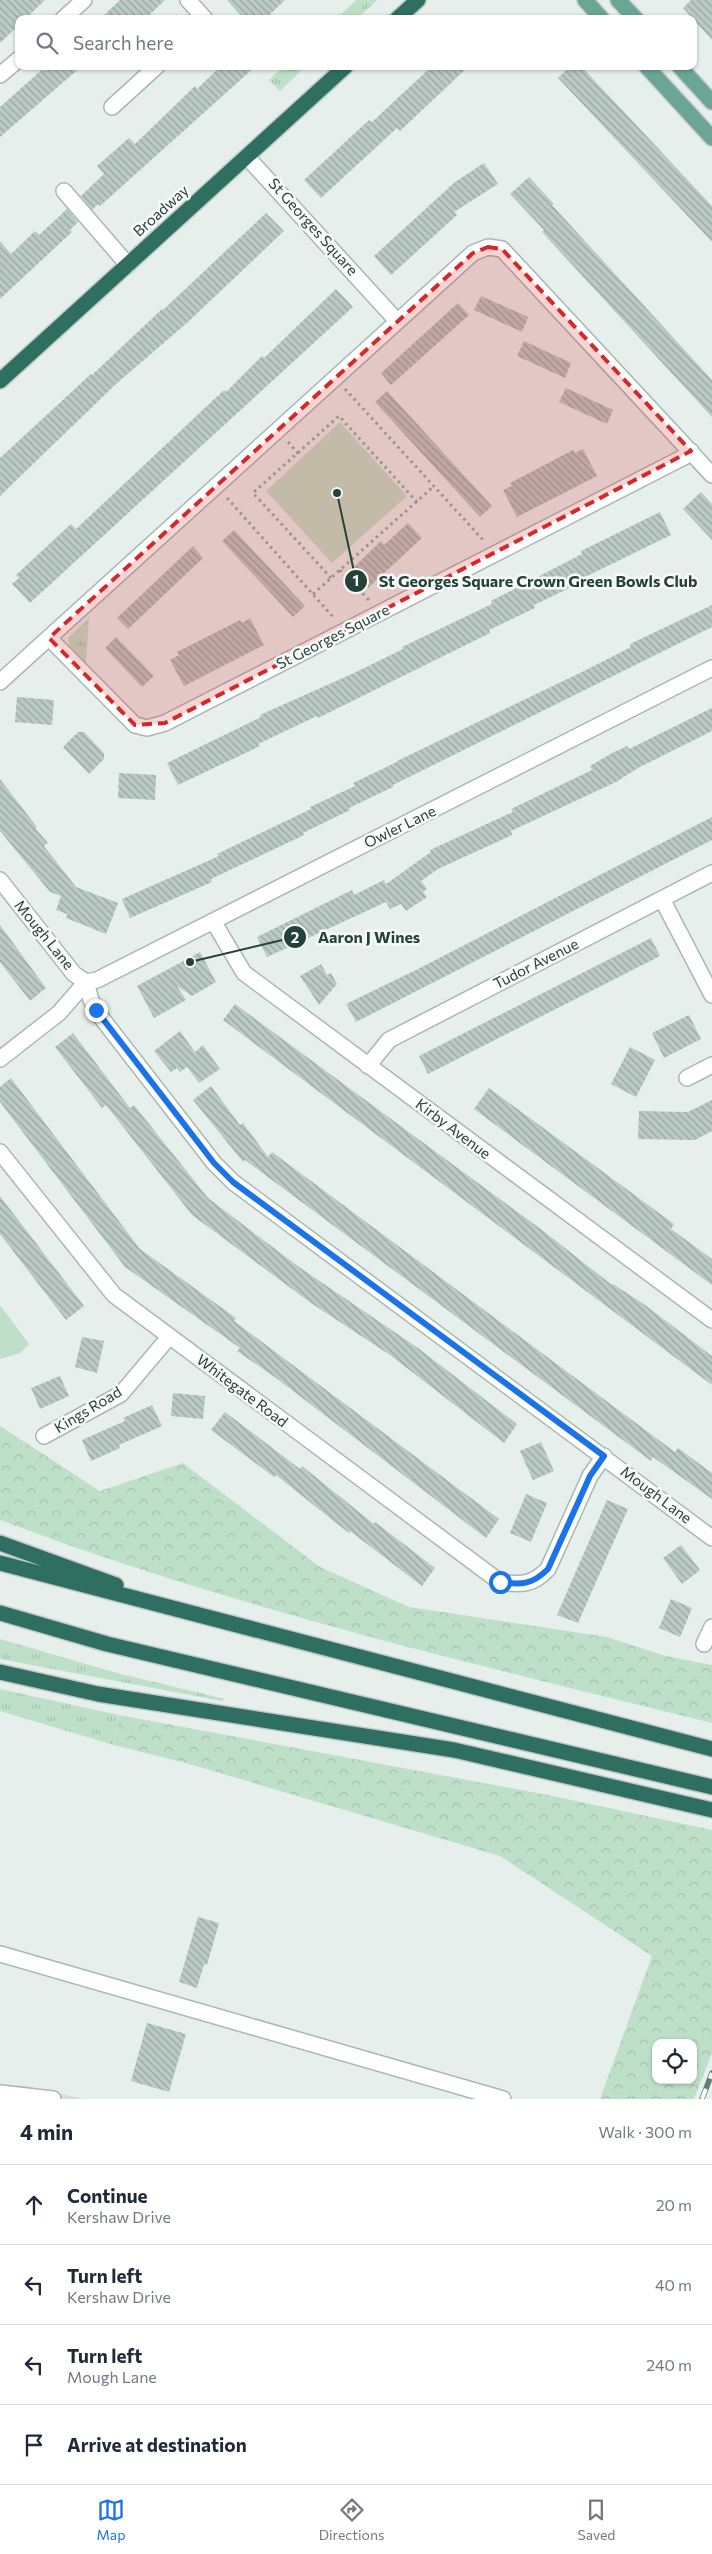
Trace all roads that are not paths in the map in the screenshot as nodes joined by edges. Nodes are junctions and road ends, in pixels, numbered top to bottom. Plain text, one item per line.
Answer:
1 (84, 0) edge
2 (188, 0) edge
3 (418, 0) edge
4 (585, 0) edge
5 (618, 0) edge
6 (67, 15) edge
7 (201, 15) edge
8 (401, 15) edge
9 (598, 15) edge
10 (632, 15) edge
11 (15, 63) edge
12 (152, 70) edge
13 (342, 70) edge
14 (650, 70) edge
15 (683, 70) edge
16 (0, 76) edge
17 (712, 102) edge
18 (112, 107) dead end
19 (712, 138) edge
20 (247, 157) junction
21 (64, 191) dead end
22 (128, 265) junction
23 (397, 321) junction
24 (0, 381) edge
25 (691, 452) junction
26 (712, 475) edge
27 (49, 638) junction
28 (712, 668) edge
29 (0, 682) edge
30 (712, 873) edge
31 (0, 880) edge
32 (662, 899) junction
33 (213, 921) junction
34 (86, 982) junction
35 (712, 995) edge
36 (0, 1059) edge
37 (712, 1065) edge
38 (368, 1066) junction
39 (687, 1078) dead end
40 (0, 1152) edge
41 (712, 1320) edge
42 (169, 1337) junction
43 (44, 1436) dead end
44 (604, 1456) junction
45 (712, 1538) edge
46 (0, 1543) edge
47 (0, 1563) edge
48 (0, 1613) edge
49 (210, 1619) junction
50 (712, 1627) edge
51 (704, 1644) dead end
52 (0, 1672) edge
53 (712, 1749) edge
54 (712, 1787) edge
55 (712, 1810) edge
56 (0, 1954) edge
57 (0, 2093) edge
58 (53, 2099) edge
59 (503, 2099) edge

1 - 6 street
2 - 7 street
3 - 8 highway
4 - 9 main road
5 - 10 main road
11 - 16 street
12 - 18 street
13 - 20 highway, Broadway
14 - 19 main road
15 - 17 main road
20 - 22 highway, Broadway
20 - 23 street, St Georges Square
21 - 22 street
22 - 24 highway, Broadway
23 - 25 street
23 - 27 street
25 - 26 street
25 - 27 street, St Georges Square
27 - 29 street
28 - 33 street, Owler Lane
30 - 32 street, Tudor Avenue
31 - 34 street, Mough Lane
32 - 35 street
32 - 38 street, Tudor Avenue
33 - 34 street, Owler Lane
33 - 38 street, Kirby Avenue
34 - 36 street
34 - 44 street, Mough Lane
37 - 39 street
38 - 41 street, Kirby Avenue
40 - 42 street, Whitegate Road
42 - 43 street, Kings Road
42 - 44 street, Whitegate Road
44 - 45 street, Mough Lane
46 - 49 highway
47 - 49 highway
48 - 54 highway
49 - 53 highway
50 - 51 street
52 - 55 highway
56 - 59 street
57 - 58 street

